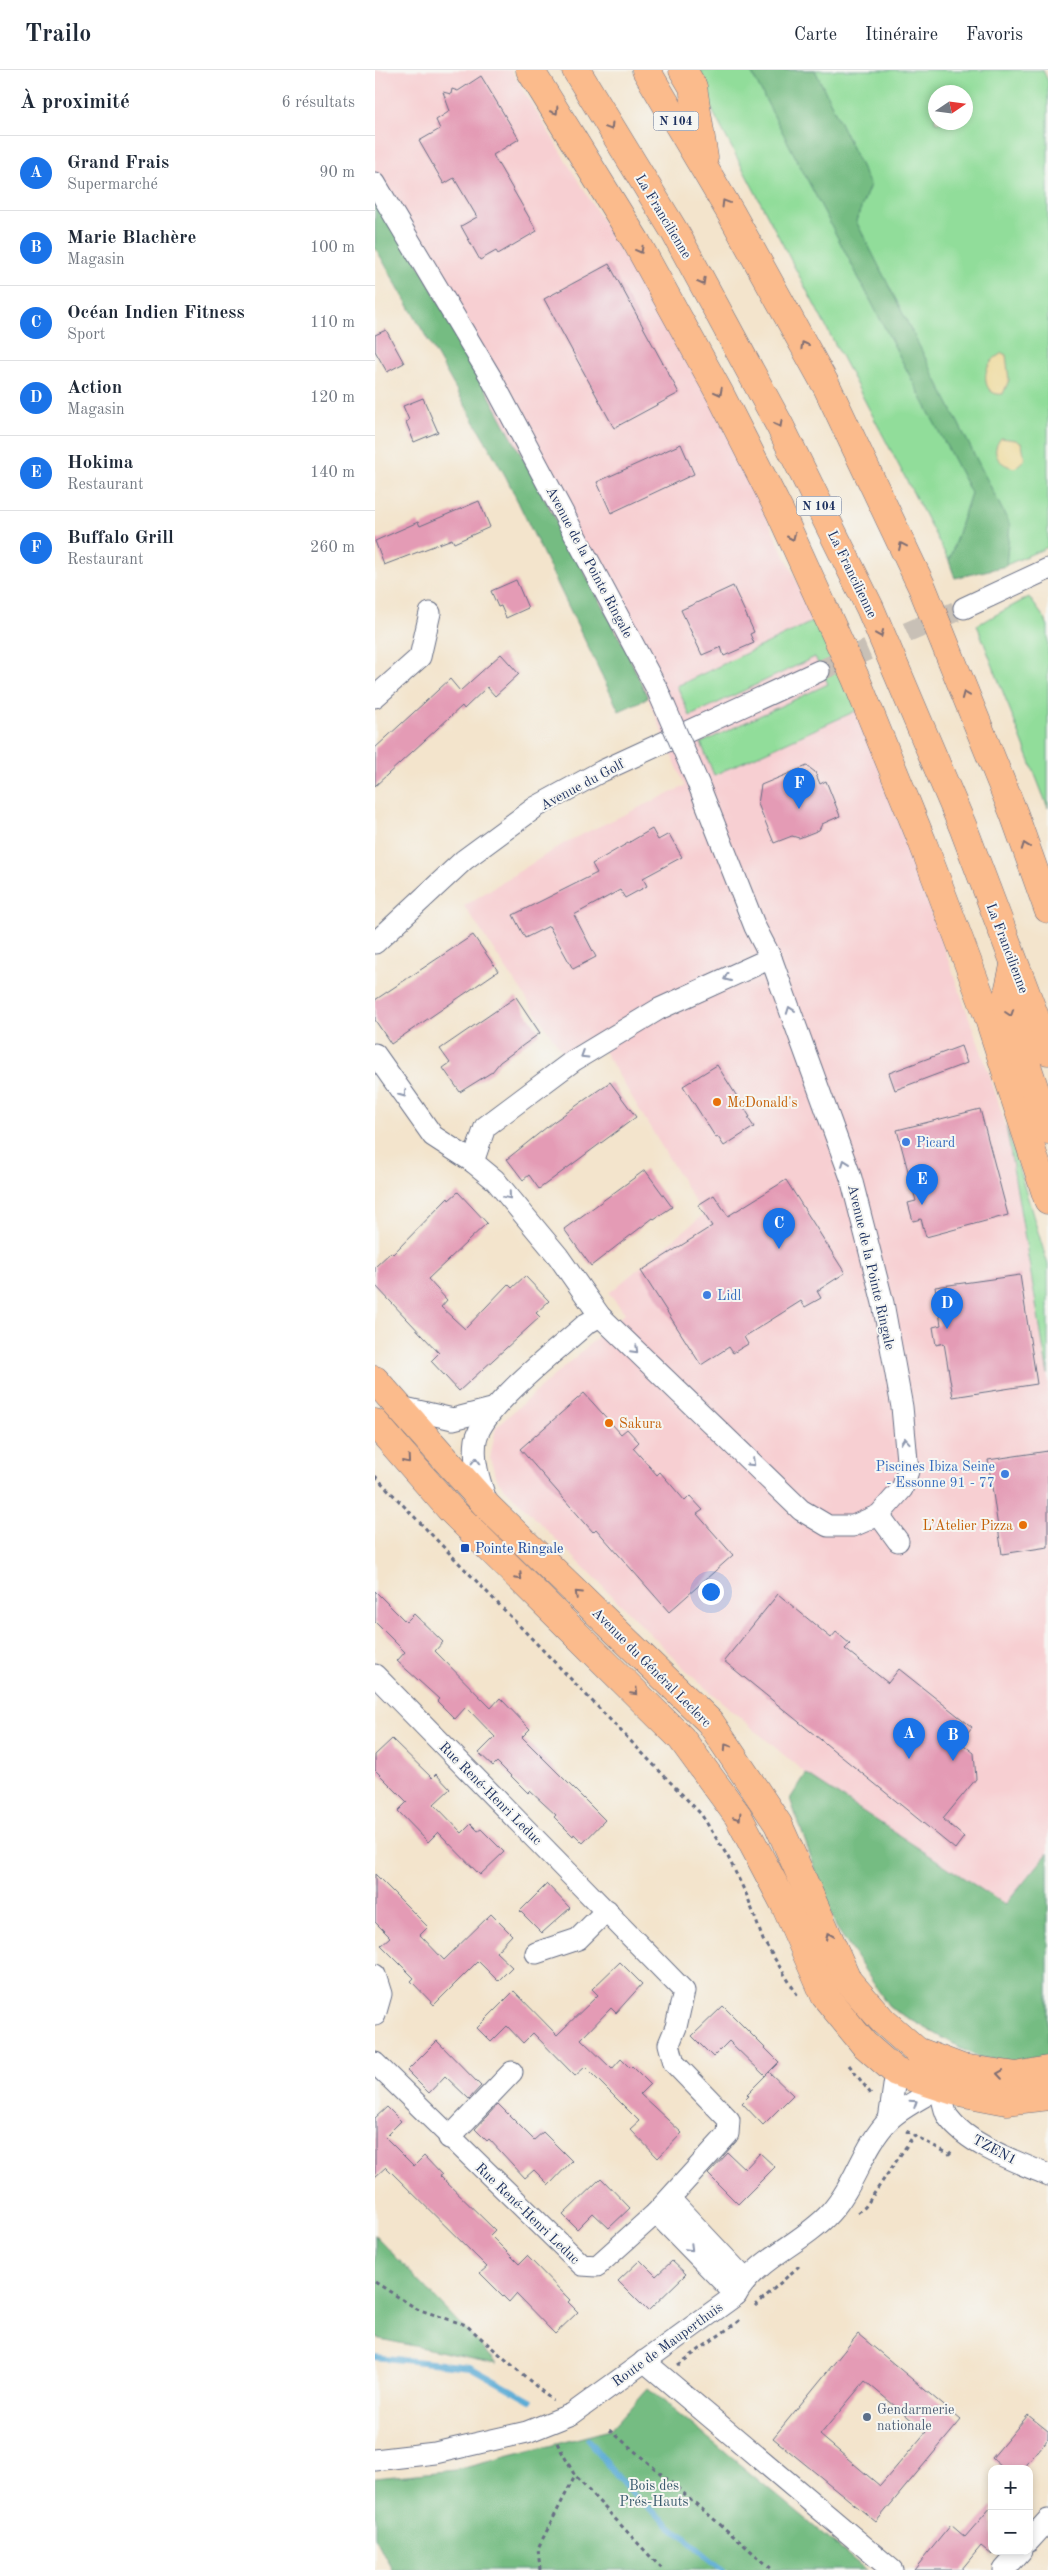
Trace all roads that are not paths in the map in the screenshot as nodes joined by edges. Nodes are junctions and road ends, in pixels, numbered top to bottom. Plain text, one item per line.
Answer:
1 (529, 70) edge
2 (576, 70) edge
3 (646, 70) edge
4 (683, 70) edge
5 (707, 171) junction
6 (375, 183) edge
7 (1048, 570) edge
8 (964, 608) tunnel mouth
9 (430, 614) dead end
10 (819, 671) tunnel mouth
11 (375, 697) edge
12 (1048, 909) edge
13 (375, 943) edge
14 (771, 958) junction
15 (1014, 966) junction
16 (1048, 1051) edge
17 (375, 1054) edge
18 (1048, 1130) edge
19 (473, 1162) junction
20 (1048, 1200) edge
21 (601, 1316) junction
22 (375, 1380) edge
23 (396, 1406) junction
24 (493, 1409) junction
25 (375, 1423) edge
26 (488, 1507) junction
27 (879, 1515) junction
28 (899, 1541) dead end
29 (375, 1675) edge
30 (607, 1910) junction
31 (536, 1953) dead end
32 (375, 1975) edge
33 (848, 1981) junction
34 (375, 2015) edge
35 (375, 2063) edge
36 (1048, 2070) edge
37 (512, 2072) dead end
38 (896, 2072) junction
39 (940, 2087) junction
40 (1048, 2096) edge
41 (889, 2120) junction
42 (449, 2138) junction
43 (1048, 2175) edge
44 (663, 2206) junction
45 (741, 2287) junction
46 (644, 2361) junction
47 (375, 2460) edge
48 (1048, 2520) edge
49 (1033, 2537) edge
50 (1018, 2555) edge
51 (892, 2570) edge
52 (1005, 2570) edge

1 -> 20 main road
2 -> 15 main road, La Francilienne / N 104
3 - 5 main road, N 104
4 - 5 main road
12 -> 5 main road, N 104
6 - 14 street, Avenue de la Pointe Ringale, bridge
7 - 8 street
9 - 11 street
10 - 13 street, Avenue du Golf
14 -> 19 street
27 -> 14 street, Avenue de la Pointe Ringale
15 - 16 main road, La Francilienne / N 104
15 -> 18 main road
17 -> 19 street, Avenue de la Pointe Ringale
19 -> 21 street, Avenue de la Pointe Ringale
21 - 24 street
21 -> 27 street, Avenue de la Pointe Ringale
22 - 23 main road, Avenue du Général Leclerc
23 - 24 street
23 - 26 main road, Avenue du Général Leclerc
26 -> 24 street
25 -> 38 main road
33 -> 26 main road, Avenue du Général Leclerc
27 - 28 street
29 - 30 street, Rue René-Henri Leduc
30 - 31 street
30 - 44 street, Rue René-Henri Leduc
32 - 34 street
36 -> 33 main road, Avenue du Général Leclerc
33 - 39 street
35 - 42 street, Rue René-Henri Leduc
37 - 42 street
38 - 39 main road
38 - 41 street, Route de Mauperthuis
39 - 40 main road
41 -> 39 street, Route de Mauperthuis
39 - 43 street, TZEN1
41 - 45 street, Route de Mauperthuis
42 - 44 street, Rue René-Henri Leduc
44 - 45 street
45 - 46 street, Route de Mauperthuis
46 - 47 street, Route de Mauperthuis
46 - 51 street
48 - 49 street
50 - 52 street

